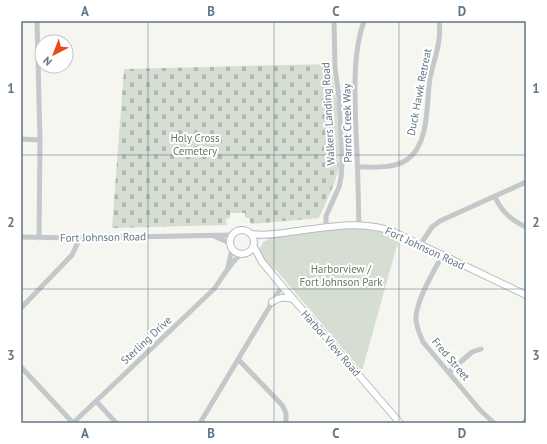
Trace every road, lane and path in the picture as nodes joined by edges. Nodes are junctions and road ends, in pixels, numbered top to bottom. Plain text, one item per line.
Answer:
1 (37, 21) edge
2 (334, 21) edge
3 (364, 21) edge
4 (439, 21) edge
5 (21, 139) edge
6 (40, 140) junction
7 (358, 167) junction
8 (526, 182) edge
9 (495, 197) junction
10 (359, 225) junction
11 (326, 227) junction
12 (526, 227) edge
13 (252, 234) junction
14 (232, 235) junction
15 (272, 235) junction
16 (209, 236) junction
17 (21, 237) edge
18 (39, 238) junction
19 (80, 238) junction
20 (420, 245) junction
21 (231, 246) junction
22 (254, 246) junction
23 (243, 254) junction
24 (442, 256) junction
25 (262, 262) junction
26 (228, 268) junction
27 (282, 286) junction
28 (526, 295) edge
29 (294, 300) junction
30 (272, 302) junction
31 (21, 308) edge
32 (482, 349) dead end
33 (238, 359) junction
34 (21, 368) edge
35 (449, 372) junction
36 (96, 402) junction
37 (526, 420) edge
38 (73, 423) edge
39 (116, 423) edge
40 (200, 423) edge
41 (286, 423) edge
42 (400, 423) edge
43 (494, 423) edge
44 (524, 423) edge

1 - 6 street
2 - 11 street, Walkers Landing Road
3 - 7 street, Parrot Creek Way
4 - 7 street, Duck Hawk Retreat
5 - 6 street
6 - 18 street
7 - 10 street, Parrot Creek Way
8 - 9 street
9 - 12 street
9 - 20 street
10 - 11 main road, Fort Johnson Road
10 - 20 main road, Fort Johnson Road
11 - 15 main road, Fort Johnson Road
13 - 14 main road
13 - 15 main road, Fort Johnson Road
13 - 22 main road
14 - 16 street, Fort Johnson Road
14 - 21 main road
15 - 22 main road, Fort Johnson Road
16 - 19 street, Fort Johnson Road
16 - 21 street, Fort Johnson Road
17 - 18 street, Fort Johnson Road
18 - 19 street, Fort Johnson Road
19 - 31 street
20 - 24 main road, Fort Johnson Road
21 - 23 main road
21 - 26 street, Sterling Drive
22 - 23 main road
22 - 25 main road, Harbor View Road
23 - 25 main road, Harbor View Road
23 - 26 street, Sterling Drive
24 - 28 main road, Fort Johnson Road
24 - 35 street, Fred Street
25 - 27 main road, Harbor View Road
26 - 36 street, Sterling Drive
27 - 29 main road, Harbor View Road
27 - 30 street
29 - 30 main road
29 - 42 main road, Harbor View Road
30 - 33 street
32 - 35 street
33 - 40 street
33 - 41 street
34 - 38 street
35 - 43 street, Fred Street
36 - 38 street, Sterling Drive
36 - 39 street
37 - 44 street

